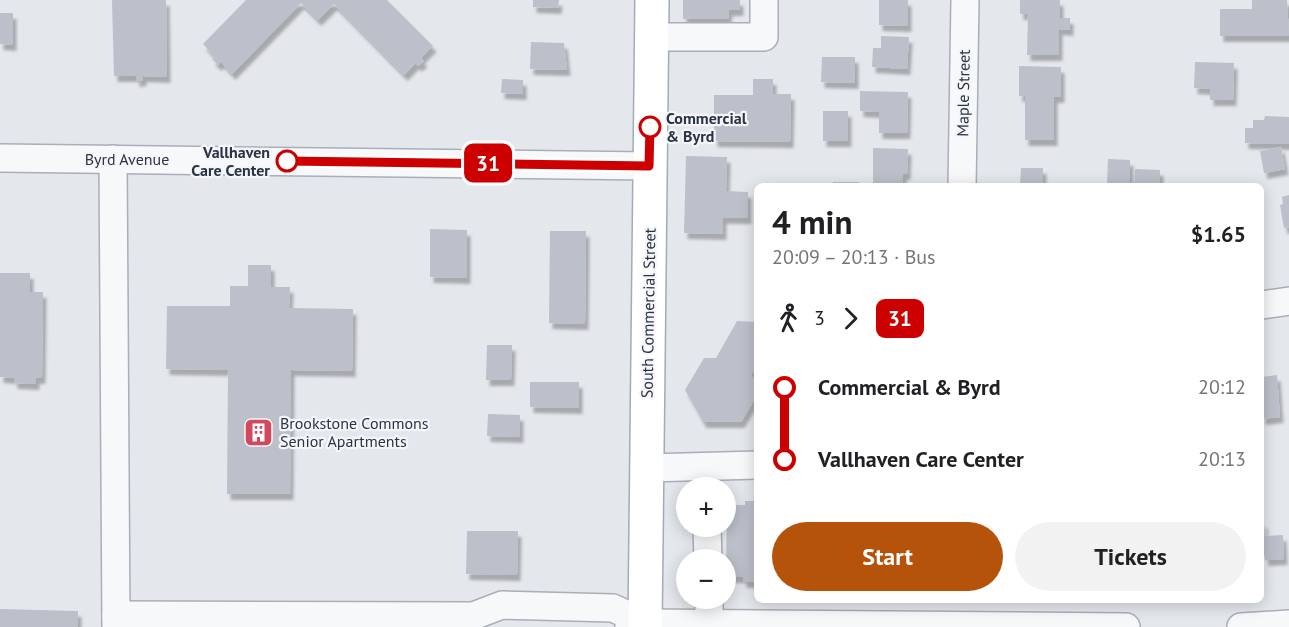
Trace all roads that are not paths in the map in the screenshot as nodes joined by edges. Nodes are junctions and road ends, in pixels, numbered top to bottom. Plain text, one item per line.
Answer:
1 (652, 0) edge
2 (764, 0) edge
3 (965, 0) edge
4 (651, 38) junction
5 (0, 158) edge
6 (113, 159) junction
7 (649, 166) junction
8 (962, 183) edge
9 (1289, 301) edge
10 (1264, 305) edge
11 (754, 466) edge
12 (647, 468) junction
13 (706, 476) edge
14 (709, 611) edge
15 (472, 616) junction
16 (958, 617) edge
17 (116, 621) edge
18 (343, 621) edge
19 (1289, 624) edge
20 (638, 626) edge
21 (498, 627) edge
22 (1126, 627) edge
23 (1241, 627) edge

1 - 4 main road, South Commercial Street
2 - 4 street
3 - 8 street, Maple Street
4 - 7 main road, South Commercial Street
5 - 6 street, Byrd Avenue
6 - 7 street, Byrd Avenue
6 - 17 street
7 - 12 main road, South Commercial Street
9 - 10 street
11 - 13 street
12 - 13 street
12 - 20 main road, South Commercial Street
14 - 16 street
14 - 20 street
15 - 18 street
15 - 20 street
15 - 21 street
16 - 22 street
17 - 18 street
19 - 23 street

